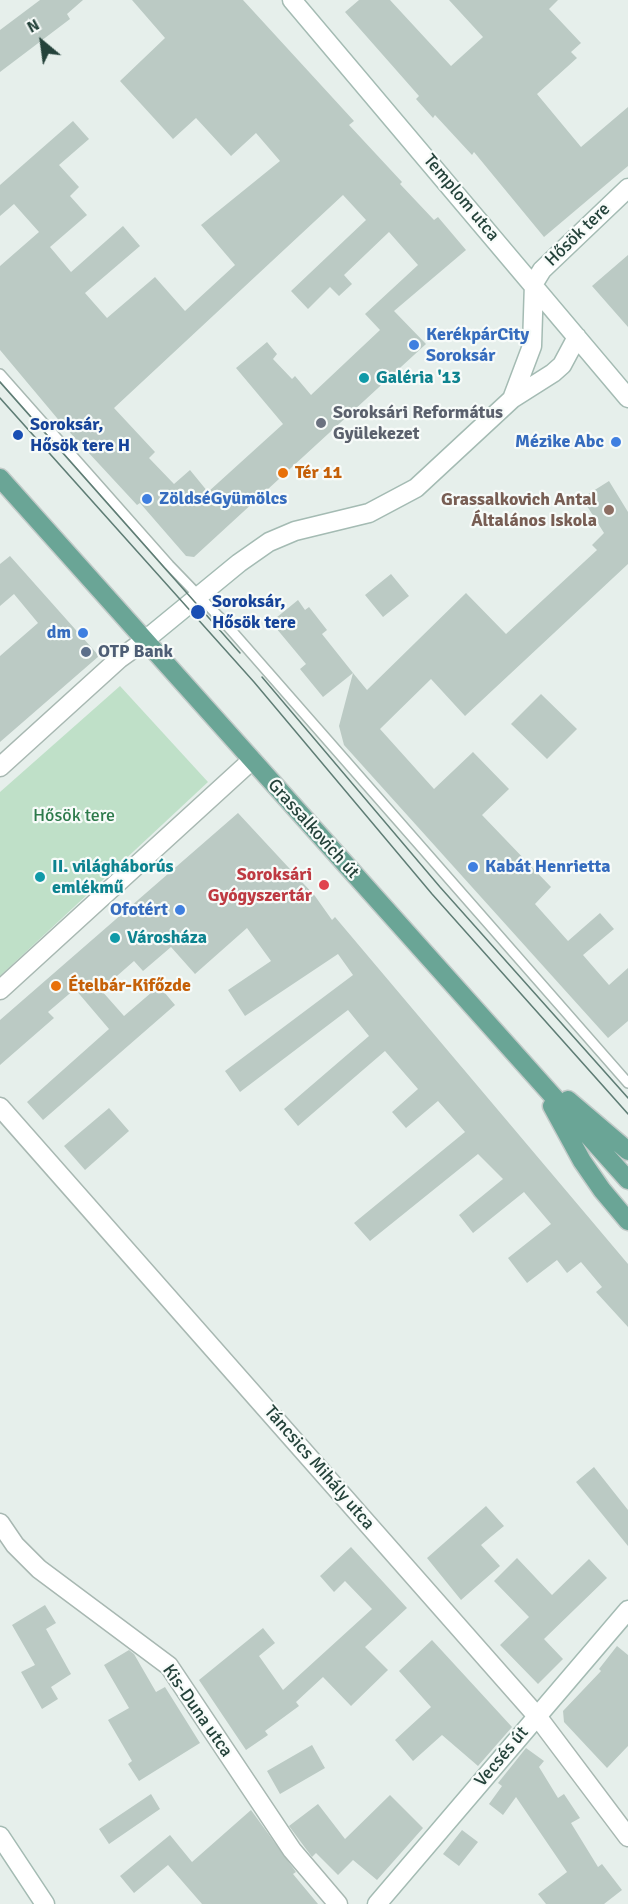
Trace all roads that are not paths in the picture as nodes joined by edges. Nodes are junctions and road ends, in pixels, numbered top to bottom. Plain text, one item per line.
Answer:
1 (292, 0) edge
2 (628, 188) edge
3 (534, 283) junction
4 (577, 337) junction
5 (0, 374) edge
6 (627, 395) edge
7 (512, 399) junction
8 (0, 478) edge
9 (198, 596) junction
10 (144, 641) junction
11 (252, 760) junction
12 (0, 767) edge
13 (0, 990) edge
14 (529, 1069) junction
15 (628, 1083) edge
16 (0, 1107) edge
17 (628, 1151) edge
18 (628, 1180) edge
19 (628, 1221) edge
20 (0, 1522) edge
21 (628, 1610) edge
22 (537, 1716) junction
23 (0, 1836) edge
24 (628, 1836) edge
25 (45, 1904) edge
26 (338, 1904) edge
27 (377, 1904) edge

1 - 3 street, Templom utca
2 - 3 street, Hősök tere
3 - 4 street, Templom utca
3 - 7 street, Hősök tere
4 - 6 street, Templom utca
4 - 7 street
5 - 9 lane
7 - 9 street, Hősök tere
8 - 10 main road, Grassalkovich út
9 - 10 street, Hősök tere
9 - 15 lane
10 - 11 main road, Grassalkovich út
10 - 12 street, Hősök tere
11 - 13 street
11 - 14 main road, Grassalkovich út
14 - 17 main road
14 - 18 main road, Grassalkovich út
14 - 19 main road
16 - 22 street, Táncsics Mihály utca
20 - 26 street, Kis-Duna utca
21 - 22 street, Vecsés út
22 - 24 street, Táncsics Mihály utca
22 - 27 street, Vecsés út
23 - 25 street

